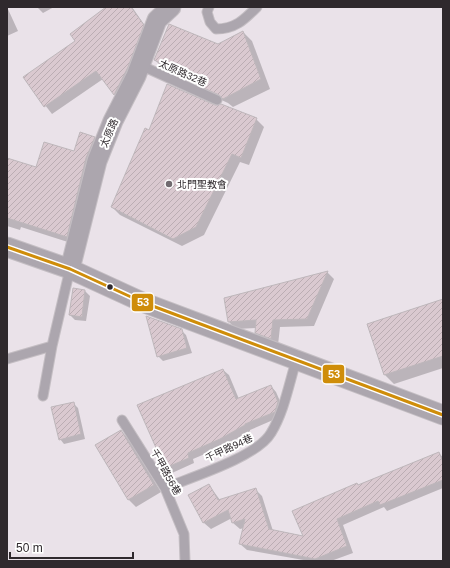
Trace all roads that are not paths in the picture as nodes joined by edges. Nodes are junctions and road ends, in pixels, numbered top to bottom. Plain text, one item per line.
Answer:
1 (171, 7) edge
2 (210, 7) edge
3 (257, 7) edge
4 (157, 13) edge
5 (140, 66) junction
6 (217, 100) dead end
7 (7, 247) edge
8 (70, 269) junction
9 (52, 346) junction
10 (7, 359) edge
11 (296, 361) junction
12 (43, 396) dead end
13 (443, 415) edge
14 (122, 420) dead end
15 (165, 488) junction
16 (185, 561) edge

1 - 4 street, 太原路
2 - 3 lane
4 - 5 street, 太原路
5 - 6 lane, 太原路32巷
5 - 8 street, 太原路
7 - 8 street
8 - 9 lane
8 - 11 street
9 - 10 lane
9 - 12 lane
11 - 13 street
11 - 15 lane, 千甲路94巷
14 - 15 lane, 千甲路56巷
15 - 16 lane, 千甲路56巷

